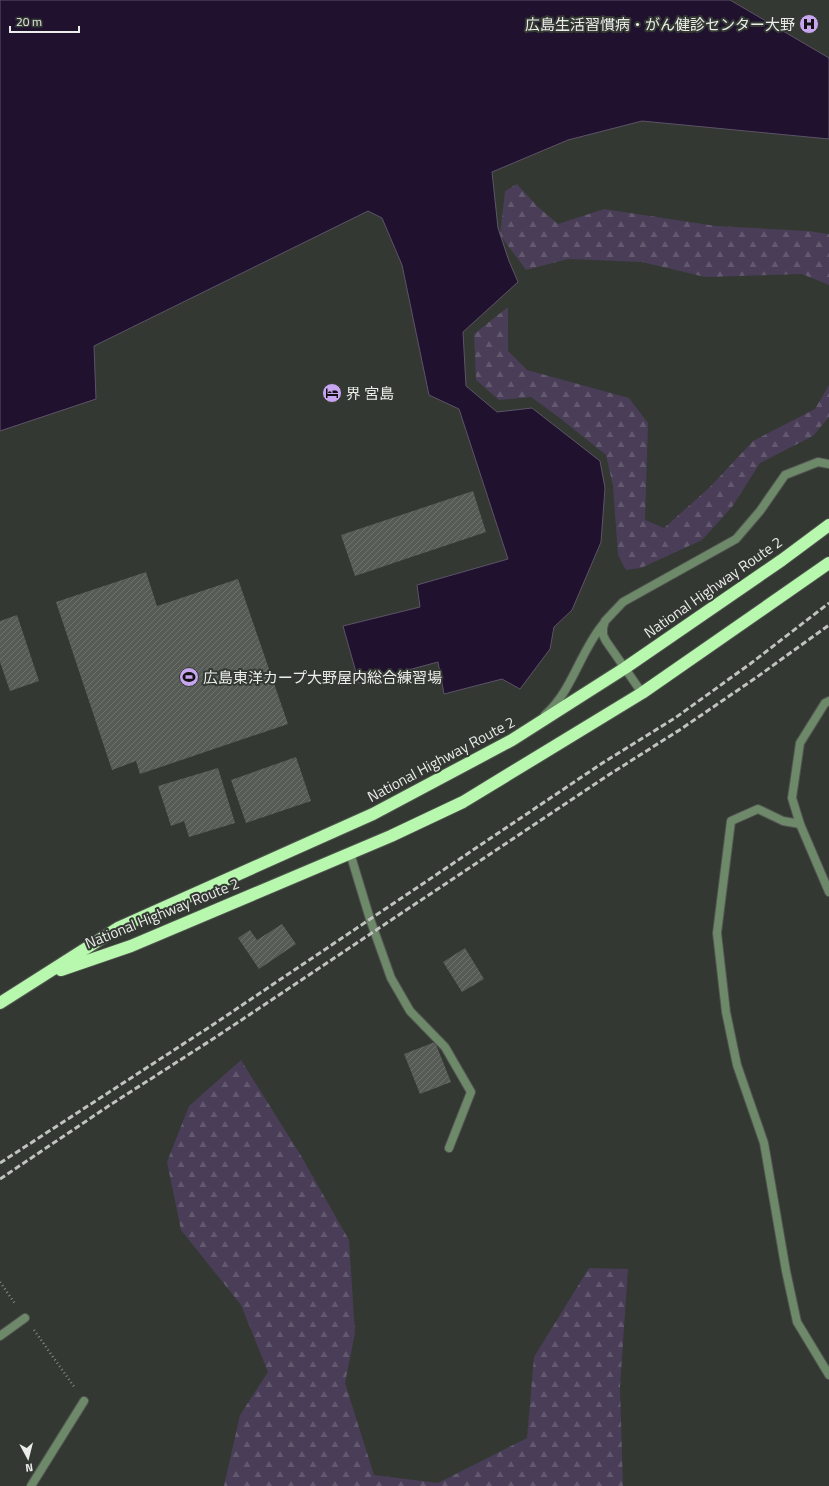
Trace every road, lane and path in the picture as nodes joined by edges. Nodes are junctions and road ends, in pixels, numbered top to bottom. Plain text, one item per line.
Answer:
1 (829, 464) edge
2 (829, 525) edge
3 (829, 563) edge
4 (605, 621) junction
5 (625, 668) junction
6 (642, 693) junction
7 (829, 701) edge
8 (512, 740) junction
9 (800, 824) junction
10 (350, 853) junction
11 (829, 892) edge
12 (43, 976) junction
13 (0, 1003) edge
14 (449, 1148) dead end
15 (0, 1282) edge
16 (24, 1318) junction
17 (0, 1336) edge
18 (829, 1375) edge
19 (84, 1401) joint
20 (30, 1486) edge

1 - 4 street
2 - 5 highway, National Highway Route 2
3 - 6 highway, National Highway Route 2
4 - 5 street
4 - 8 street
5 - 6 street
5 - 8 highway, National Highway Route 2
6 - 10 highway, National Highway Route 2
7 - 9 street
8 - 12 highway, National Highway Route 2
9 - 11 street
9 - 18 street
10 - 12 highway, National Highway Route 2
10 - 14 street
12 - 13 highway, National Highway Route 2
15 - 16 path
16 - 17 street
16 - 19 path
19 - 20 street

